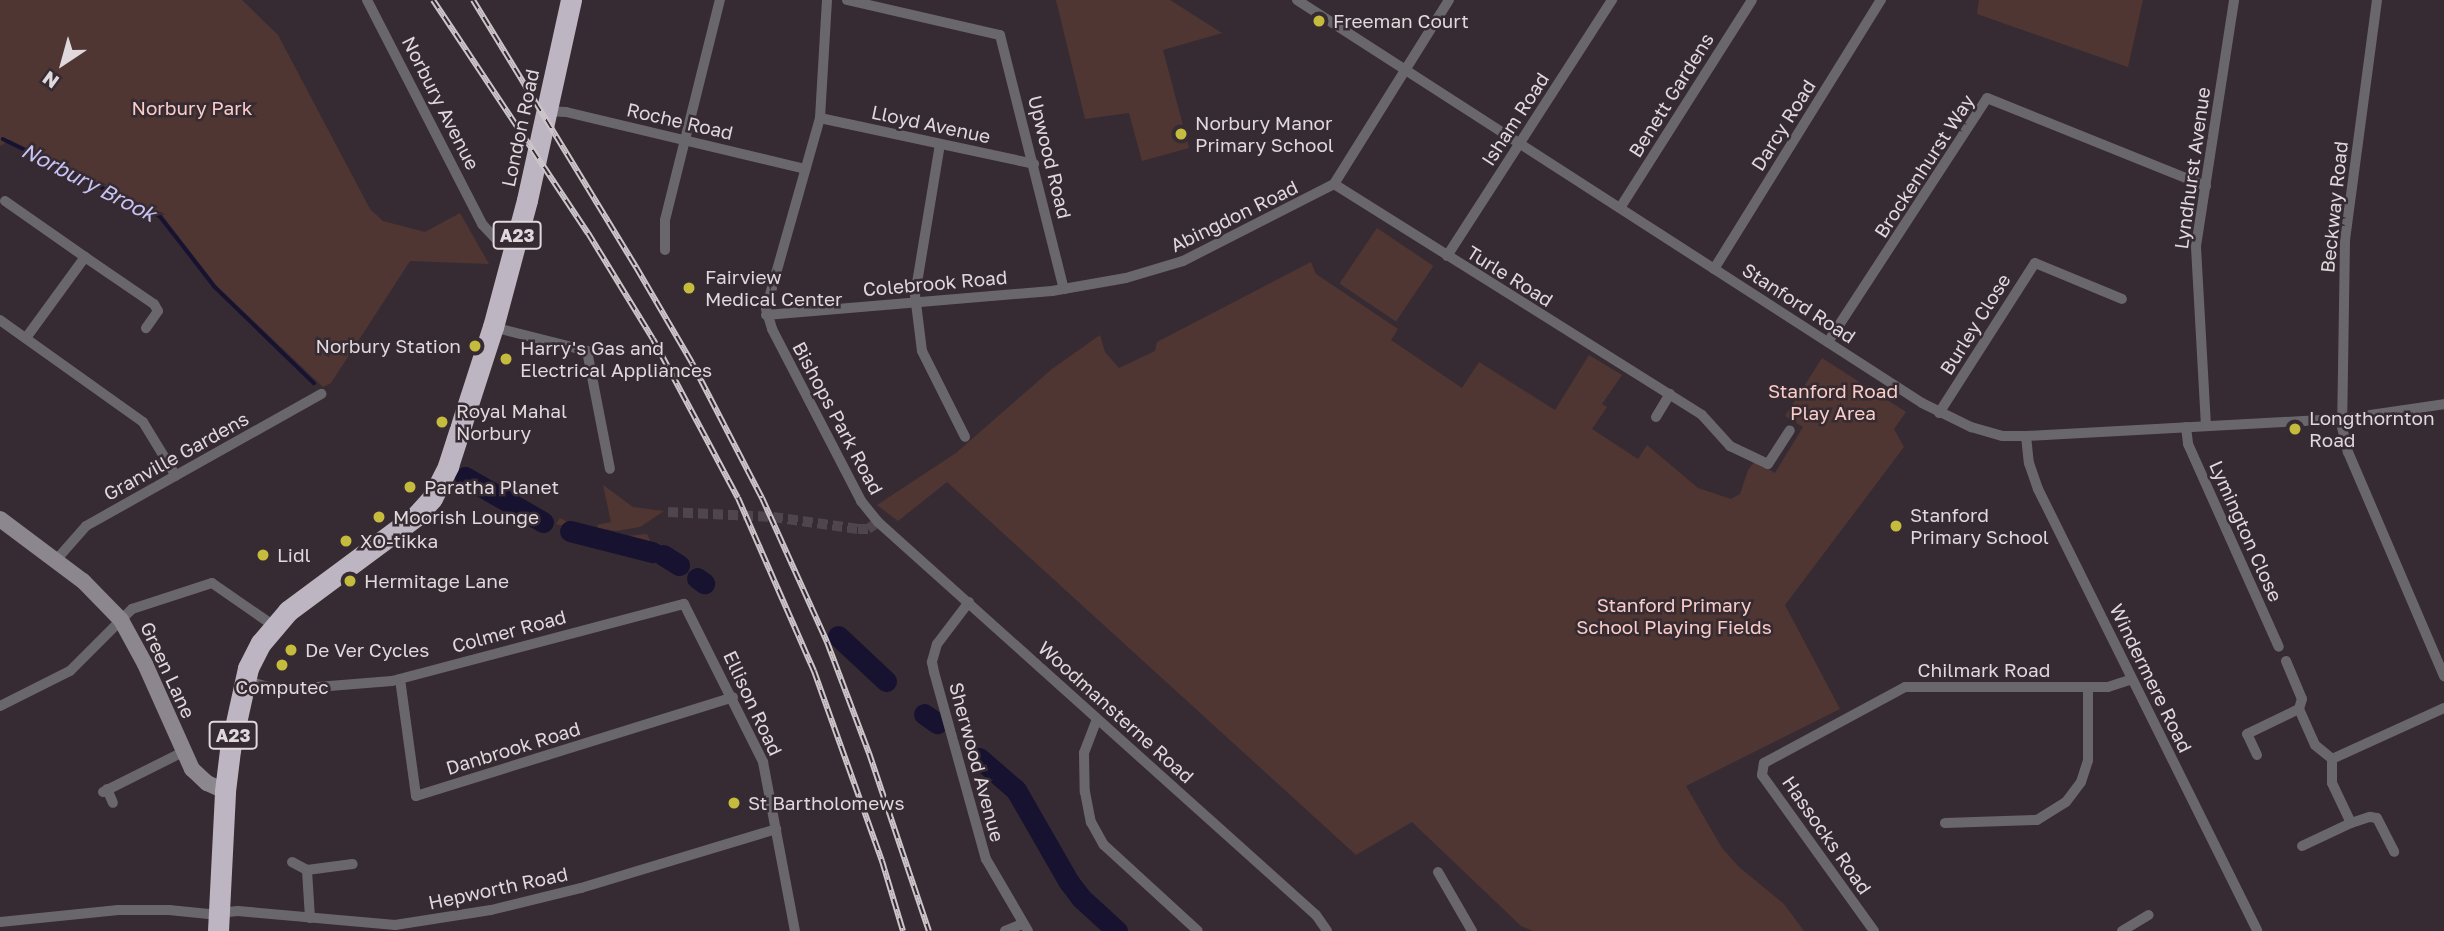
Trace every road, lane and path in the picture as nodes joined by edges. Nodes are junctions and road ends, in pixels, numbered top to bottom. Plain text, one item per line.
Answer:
1 (367, 0) edge
2 (571, 0) edge
3 (720, 0) edge
4 (827, 0) edge
5 (847, 0) edge
6 (1297, 0) edge
7 (1449, 0) edge
8 (1612, 0) edge
9 (1752, 0) edge
10 (2234, 0) edge
11 (2377, 0) edge
12 (1875, 2) edge
13 (895, 5) edge
14 (1406, 69) junction
15 (546, 111) junction
16 (820, 118) junction
17 (685, 140) junction
18 (940, 144) junction
19 (1521, 144) junction
20 (1034, 164) junction
21 (805, 169) junction
22 (1334, 184) junction
23 (2206, 186) junction
24 (5, 201) dead end
25 (1620, 208) junction
26 (514, 246) junction
27 (666, 250) dead end
28 (1447, 256) junction
29 (85, 257) junction
30 (1714, 269) junction
31 (1064, 289) junction
32 (2122, 299) dead end
33 (915, 302) junction
34 (766, 315) junction
35 (0, 320) edge
36 (493, 327) junction
37 (146, 328) dead end
38 (26, 338) junction
39 (1828, 342) junction
40 (321, 394) dead end
41 (1670, 394) junction
42 (2444, 404) edge
43 (1939, 413) junction
44 (1656, 417) dead end
45 (2343, 419) junction
46 (2206, 426) junction
47 (2186, 427) junction
48 (1790, 430) dead end
49 (2026, 436) junction
50 (965, 437) dead end
51 (610, 469) dead end
52 (176, 476) junction
53 (0, 519) edge
54 (878, 523) joint
55 (57, 559) junction
56 (969, 602) junction
57 (692, 617) joint
58 (121, 620) junction
59 (274, 626) junction
60 (2279, 647) dead end
61 (2286, 661) dead end
62 (2444, 676) edge
63 (400, 679) junction
64 (2132, 679) junction
65 (244, 680) junction
66 (2088, 687) junction
67 (733, 697) junction
68 (0, 706) edge
69 (2444, 708) edge
70 (2300, 709) junction
71 (1097, 719) junction
72 (183, 752) junction
73 (2257, 755) dead end
74 (2332, 759) junction
75 (1768, 760) joint
76 (225, 791) junction
77 (113, 803) dead end
78 (1945, 823) dead end
79 (2351, 823) junction
80 (776, 829) junction
81 (2302, 846) dead end
82 (2394, 852) dead end
83 (292, 862) dead end
84 (353, 863) dead end
85 (307, 870) junction
86 (1438, 872) dead end
87 (2149, 915) dead end
88 (310, 918) junction
89 (0, 922) edge
90 (218, 922) edge
91 (1025, 928) edge
92 (795, 931) edge
93 (1005, 931) edge
94 (1198, 931) edge
95 (1327, 931) edge
96 (1472, 931) edge
97 (1874, 931) edge
98 (2122, 931) edge
99 (2257, 931) edge

1 - 26 street, Norbury Avenue
2 - 15 highway, London Road / A23
3 - 17 street
4 - 16 street
5 - 13 street
6 - 14 street, Stanford Road
7 - 14 street
8 - 19 street, Isham Road
9 - 25 street, Benett Gardens
10 - 23 street, Lyndhurst Avenue
11 - 45 street, Beckway Road
12 - 30 street, Darcy Road
13 - 20 street, Upwood Road
14 - 19 street, Stanford Road
14 - 22 street
15 - 17 street, Roche Road
15 - 26 highway, London Road / A23
16 - 18 street, Lloyd Avenue
16 - 21 street
17 - 21 street, Roche Road
17 - 27 street
18 - 20 street, Lloyd Avenue
18 - 33 street
19 - 25 street, Stanford Road
19 - 28 street, Isham Road
20 - 31 street, Upwood Road
21 - 34 street
22 - 28 street, Turle Road
22 - 31 street, Abingdon Road
23 - 39 street, Brockenhurst Way
23 - 46 street, Lyndhurst Avenue
24 - 29 street
25 - 30 street, Stanford Road
26 - 36 highway, London Road / A23
28 - 41 street, Turle Road
29 - 37 street
29 - 38 street
30 - 39 street, Stanford Road
31 - 33 street, Colebrook Road
32 - 43 street, Burley Close
33 - 34 street, Colebrook Road
33 - 50 street
34 - 54 street, Bishops Park Road
35 - 38 street
36 - 51 street
36 - 59 highway, London Road / A23
38 - 52 street
39 - 43 street, Stanford Road
40 - 52 street, Granville Gardens
41 - 44 street
41 - 48 street, Turle Road
42 - 45 street, Stanford Road
43 - 49 street, Stanford Road
45 - 46 street, Stanford Road
45 - 62 street
46 - 47 street, Stanford Road
47 - 49 street, Stanford Road
47 - 60 street, Lymington Close
49 - 64 street, Windermere Road
52 - 55 street, Granville Gardens
53 - 55 main road, Green Lane
54 - 56 street, Woodmansterne Road
55 - 58 main road, Green Lane
56 - 71 street, Woodmansterne Road
56 - 91 street, Sherwood Avenue
57 - 63 street, Colmer Road
57 - 67 street, Ellison Road
58 - 59 street
58 - 68 street
58 - 72 main road, Green Lane
59 - 65 highway, A23
61 - 70 street
63 - 65 street, Colmer Road
63 - 67 street, Danbrook Road
64 - 66 street, Chilmark Road
64 - 99 street, Windermere Road
65 - 76 highway, A23
66 - 75 street, Chilmark Road
66 - 78 street
67 - 80 street, Ellison Road
69 - 74 street
70 - 73 street
70 - 74 street
71 - 94 street
71 - 95 street, Woodmansterne Road
72 - 76 main road, Green Lane
72 - 77 street
74 - 79 street
75 - 97 street, Hassocks Road
76 - 90 highway, A23
79 - 81 street
79 - 82 street
80 - 88 street, Hepworth Road
80 - 92 street, Ellison Road
83 - 85 street
84 - 85 street
85 - 88 street
86 - 96 street
87 - 98 street
88 - 90 street, Hepworth Road
89 - 90 street, Hepworth Road
91 - 93 street

